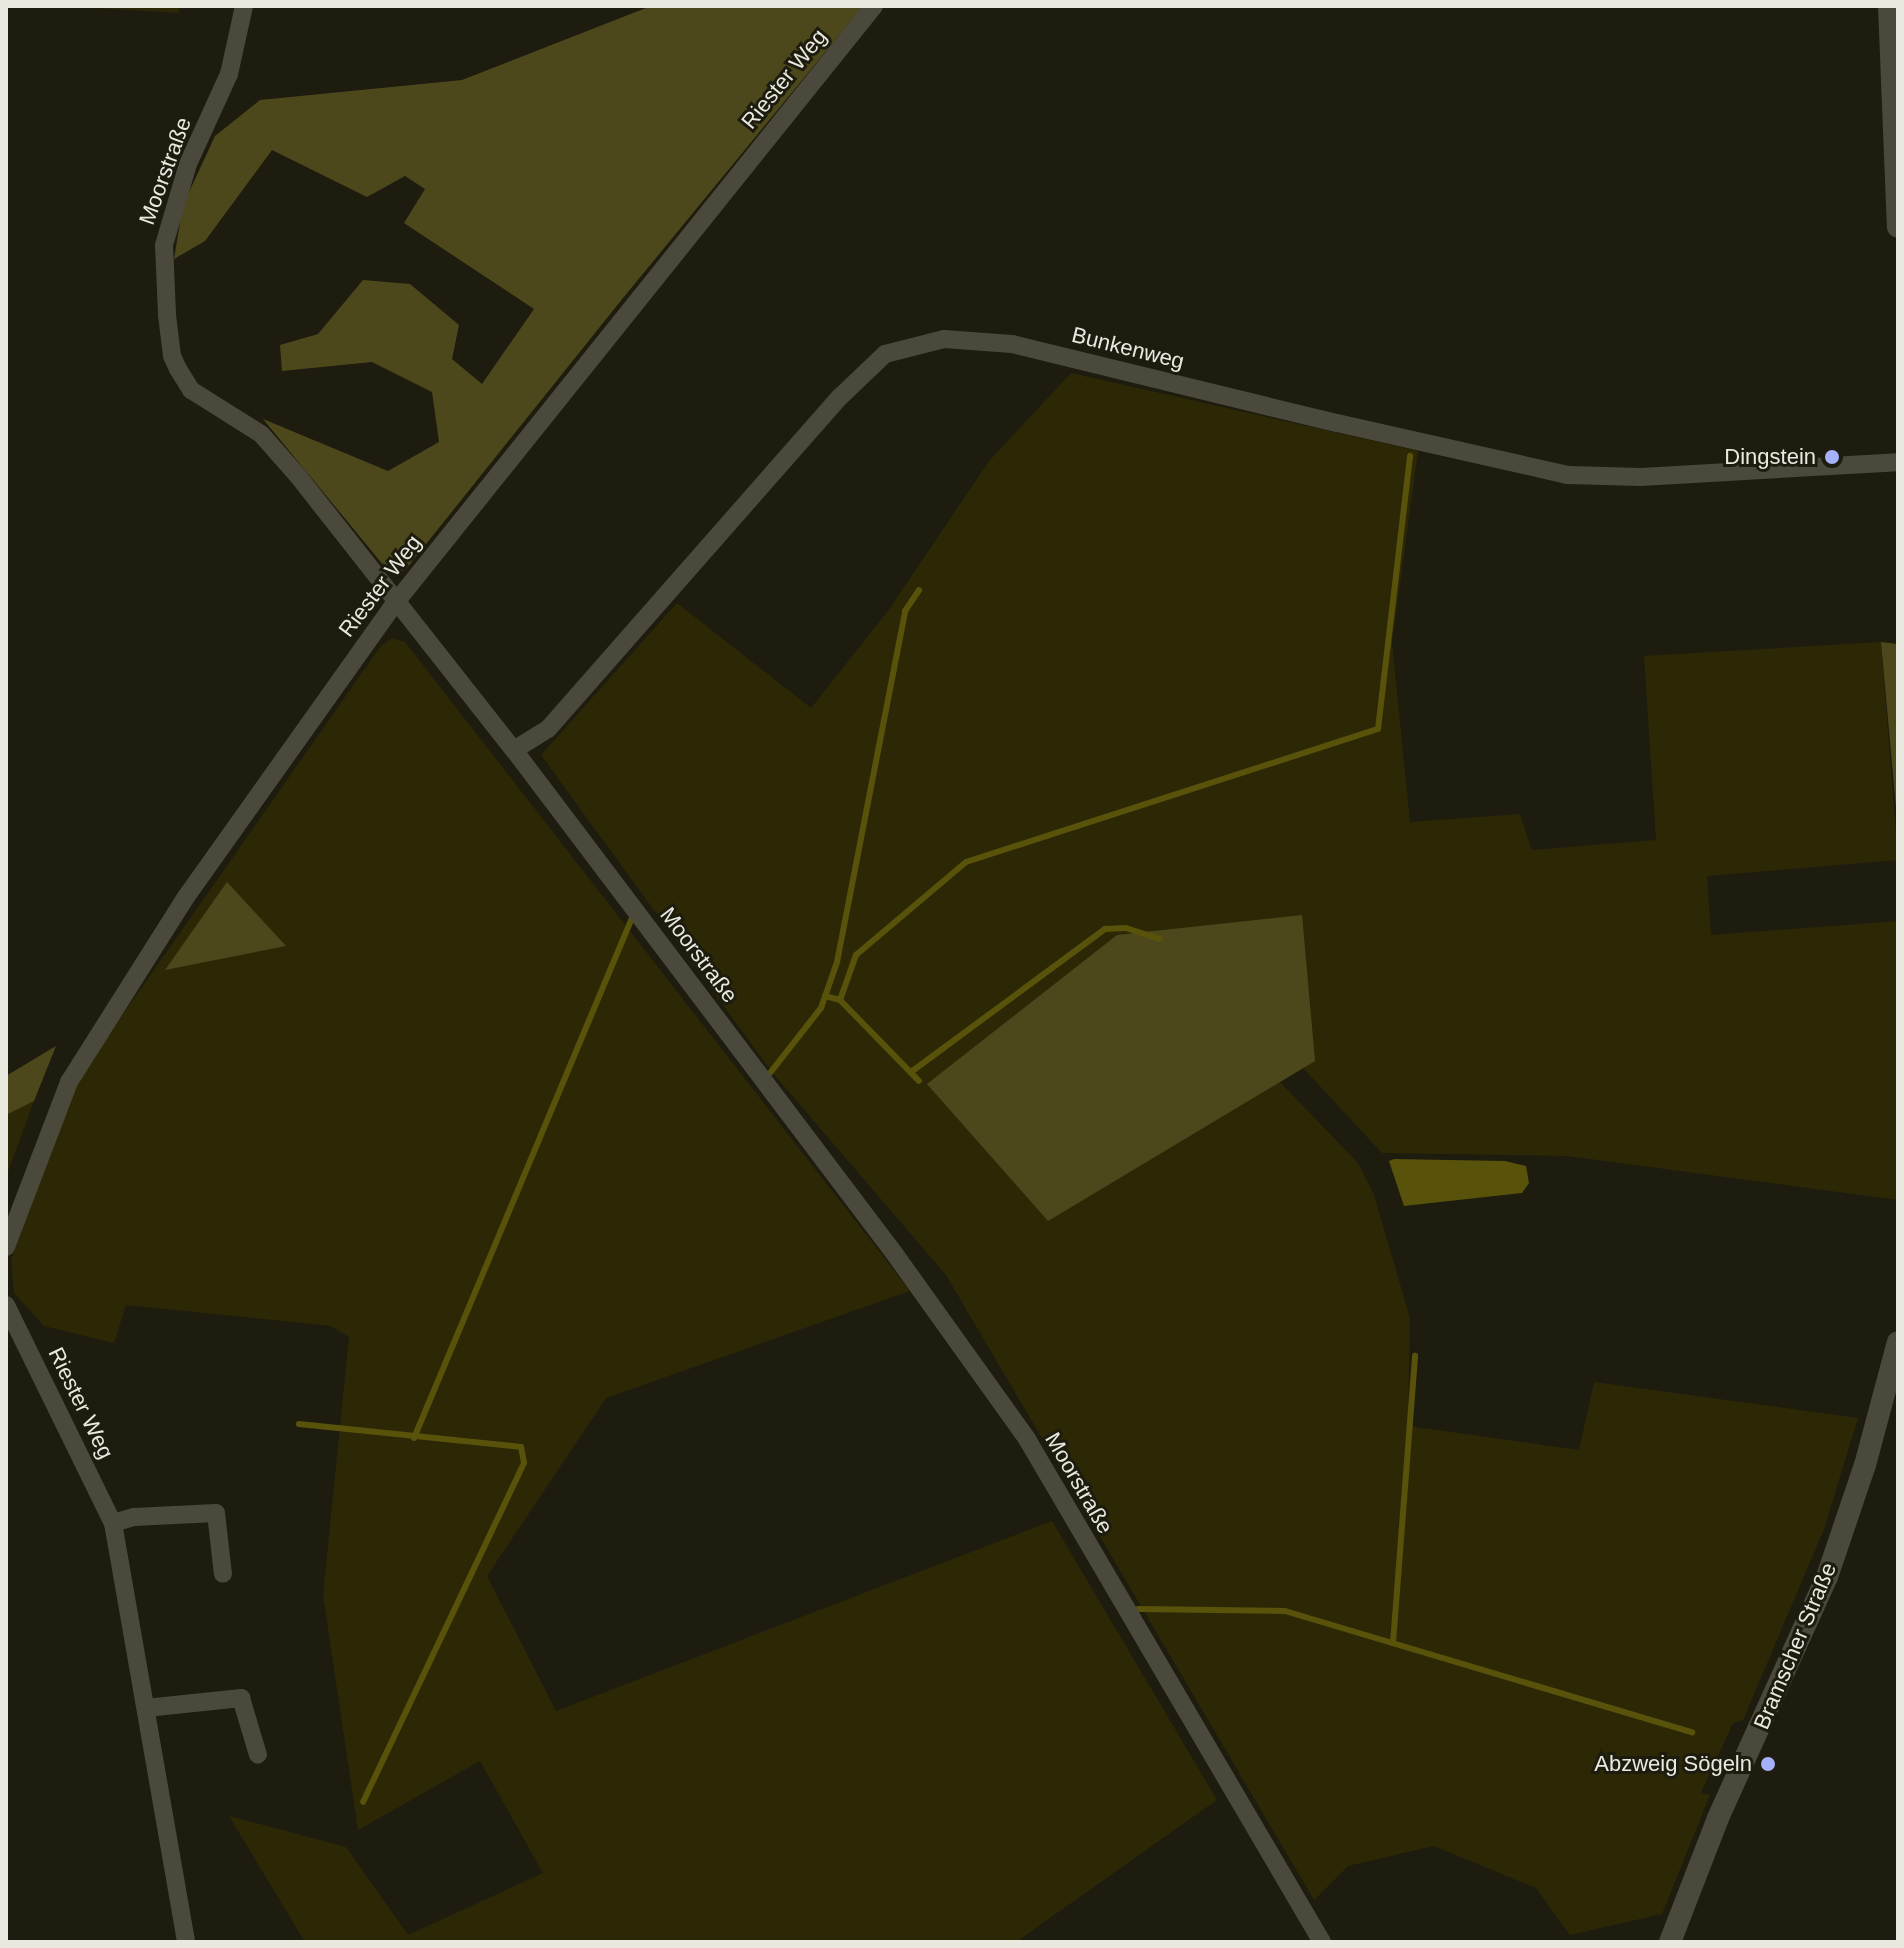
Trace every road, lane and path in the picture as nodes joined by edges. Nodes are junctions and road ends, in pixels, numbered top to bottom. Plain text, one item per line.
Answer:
1 (244, 6) edge
2 (874, 6) edge
3 (1889, 6) edge
4 (1898, 227) edge
5 (1898, 462) edge
6 (396, 602) junction
7 (514, 750) junction
8 (6, 1247) edge
9 (6, 1305) edge
10 (1898, 1342) edge
11 (113, 1523) junction
12 (223, 1574) dead end
13 (146, 1708) junction
14 (258, 1755) dead end
15 (186, 1942) edge
16 (1322, 1942) edge
17 (1670, 1942) edge

1 - 6 street, Moorstraße
2 - 6 street, Riester Weg
3 - 4 street
5 - 7 street, Bunkenweg
6 - 7 street, Moorstraße
6 - 8 street, Riester Weg
7 - 16 street, Moorstraße
9 - 11 street, Riester Weg
10 - 17 street, Bramscher Straße
11 - 12 street
11 - 13 street, Riester Weg
13 - 14 street
13 - 15 street, Riester Weg

